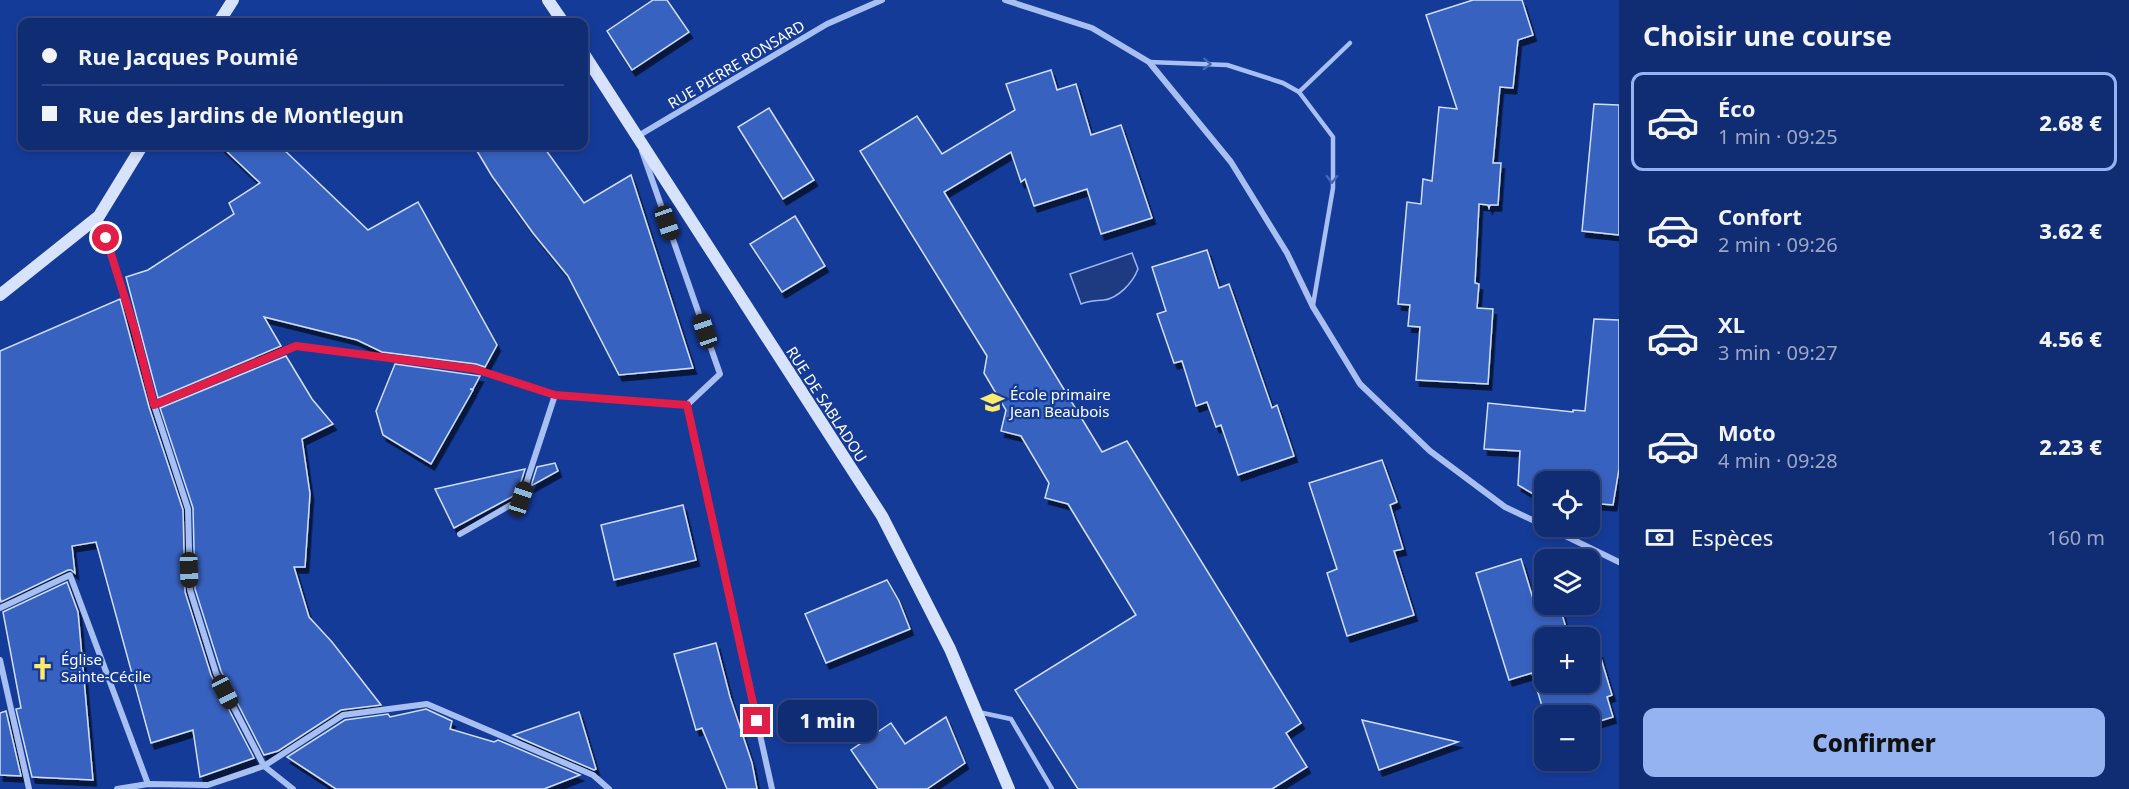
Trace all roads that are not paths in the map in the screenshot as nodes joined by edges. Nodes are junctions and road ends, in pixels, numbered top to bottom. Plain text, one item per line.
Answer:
1 (233, 0) edge
2 (548, 0) edge
3 (882, 0) edge
4 (1005, 0) edge
5 (222, 18) edge
6 (560, 18) edge
7 (1350, 43) dead end
8 (588, 60) edge
9 (1149, 63) junction
10 (1299, 92) junction
11 (637, 137) junction
12 (140, 150) edge
13 (99, 216) junction
14 (0, 295) edge
15 (1313, 307) junction
16 (555, 395) junction
17 (154, 405) junction
18 (687, 405) junction
19 (1534, 521) edge
20 (460, 534) dead end
21 (1568, 537) edge
22 (1619, 562) edge
23 (0, 608) edge
24 (0, 660) edge
25 (976, 712) junction
26 (264, 766) junction
27 (148, 784) junction
28 (29, 789) edge
29 (117, 789) edge
30 (293, 789) edge
31 (609, 789) edge
32 (772, 789) edge
33 (1009, 789) edge
34 (1052, 789) edge

1 - 5 street
2 - 6 street
3 - 11 street, RUE PIERRE RONSARD
4 - 9 street
7 - 10 lane
8 - 11 street, RUE DE SABLADOU
9 -> 10 lane
9 - 15 street
10 -> 15 lane
11 - 18 street
11 - 25 street, RUE DE SABLADOU
12 - 13 street
13 - 14 street
13 - 17 street
15 - 19 street
16 - 17 street
16 - 18 street
16 - 20 street
17 - 26 street
18 - 32 street
21 - 22 street
23 - 27 street
24 - 28 street
25 - 33 street, RUE DE SABLADOU
25 - 34 lane
26 - 27 street
26 - 30 street
26 - 31 street
27 - 29 street

